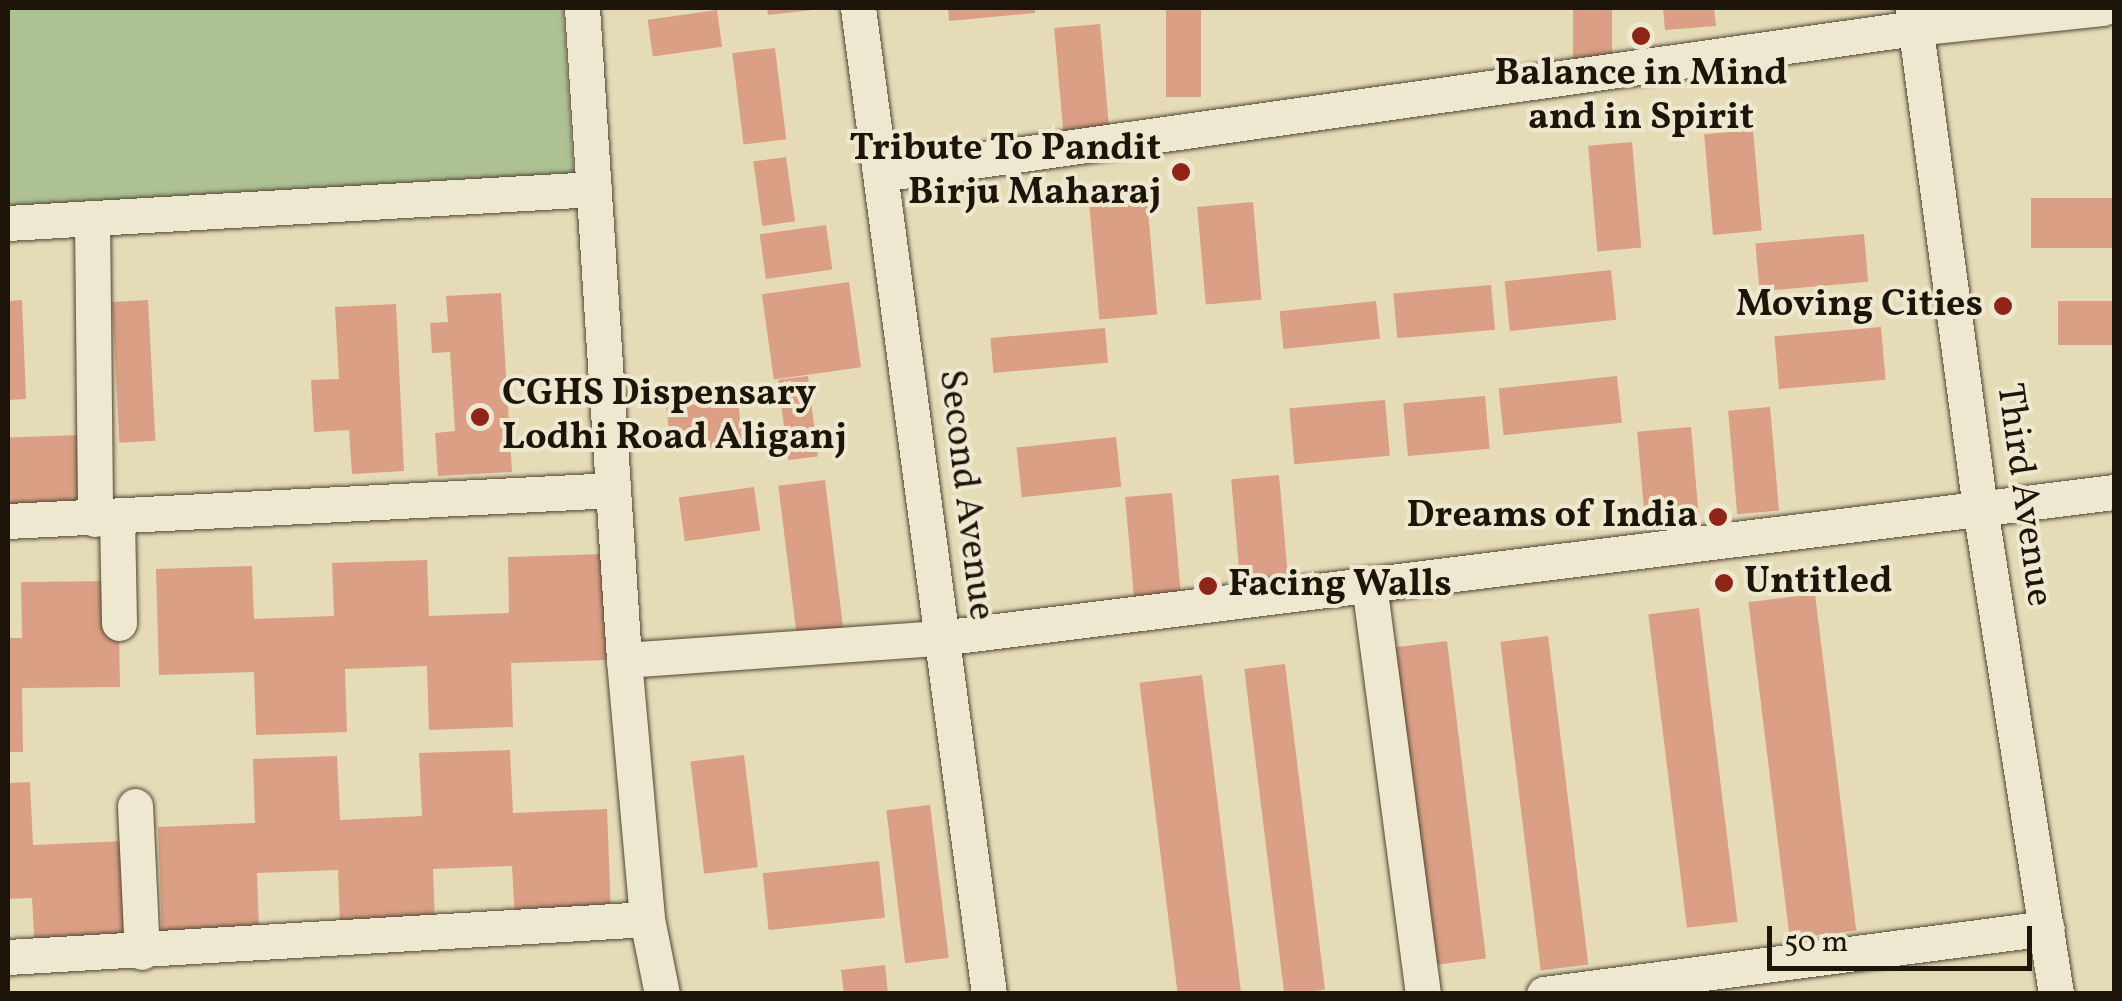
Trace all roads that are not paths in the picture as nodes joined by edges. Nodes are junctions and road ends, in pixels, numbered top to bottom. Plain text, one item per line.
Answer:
1 (582, 8) edge
2 (858, 8) edge
3 (2103, 8) edge
4 (1914, 18) edge
5 (881, 174) junction
6 (594, 189) junction
7 (92, 218) junction
8 (8, 223) edge
9 (613, 490) junction
10 (2114, 492) edge
11 (1980, 508) junction
12 (106, 518) junction
13 (8, 521) edge
14 (1370, 584) junction
15 (120, 623) dead end
16 (940, 638) junction
17 (624, 660) junction
18 (135, 806) dead end
19 (648, 919) junction
20 (2047, 928) junction
21 (142, 952) junction
22 (8, 957) edge
23 (662, 994) edge
24 (989, 994) edge
25 (1423, 994) edge
26 (1544, 994) edge
27 (2056, 994) edge

1 - 6 street
2 - 5 street, Second Avenue
3 - 4 street
4 - 5 street
4 - 11 street, Third Avenue
5 - 16 street, Second Avenue
6 - 7 street
6 - 9 street
7 - 8 street
7 - 12 street
9 - 12 street
9 - 17 street
10 - 11 street
11 - 14 street
11 - 20 street, Third Avenue
12 - 13 street
12 - 15 street
14 - 16 street
14 - 25 street
16 - 17 street
16 - 24 street, Second Avenue
17 - 19 street
18 - 21 street
19 - 21 street
19 - 23 street
20 - 26 street
20 - 27 street, Third Avenue
21 - 22 street

